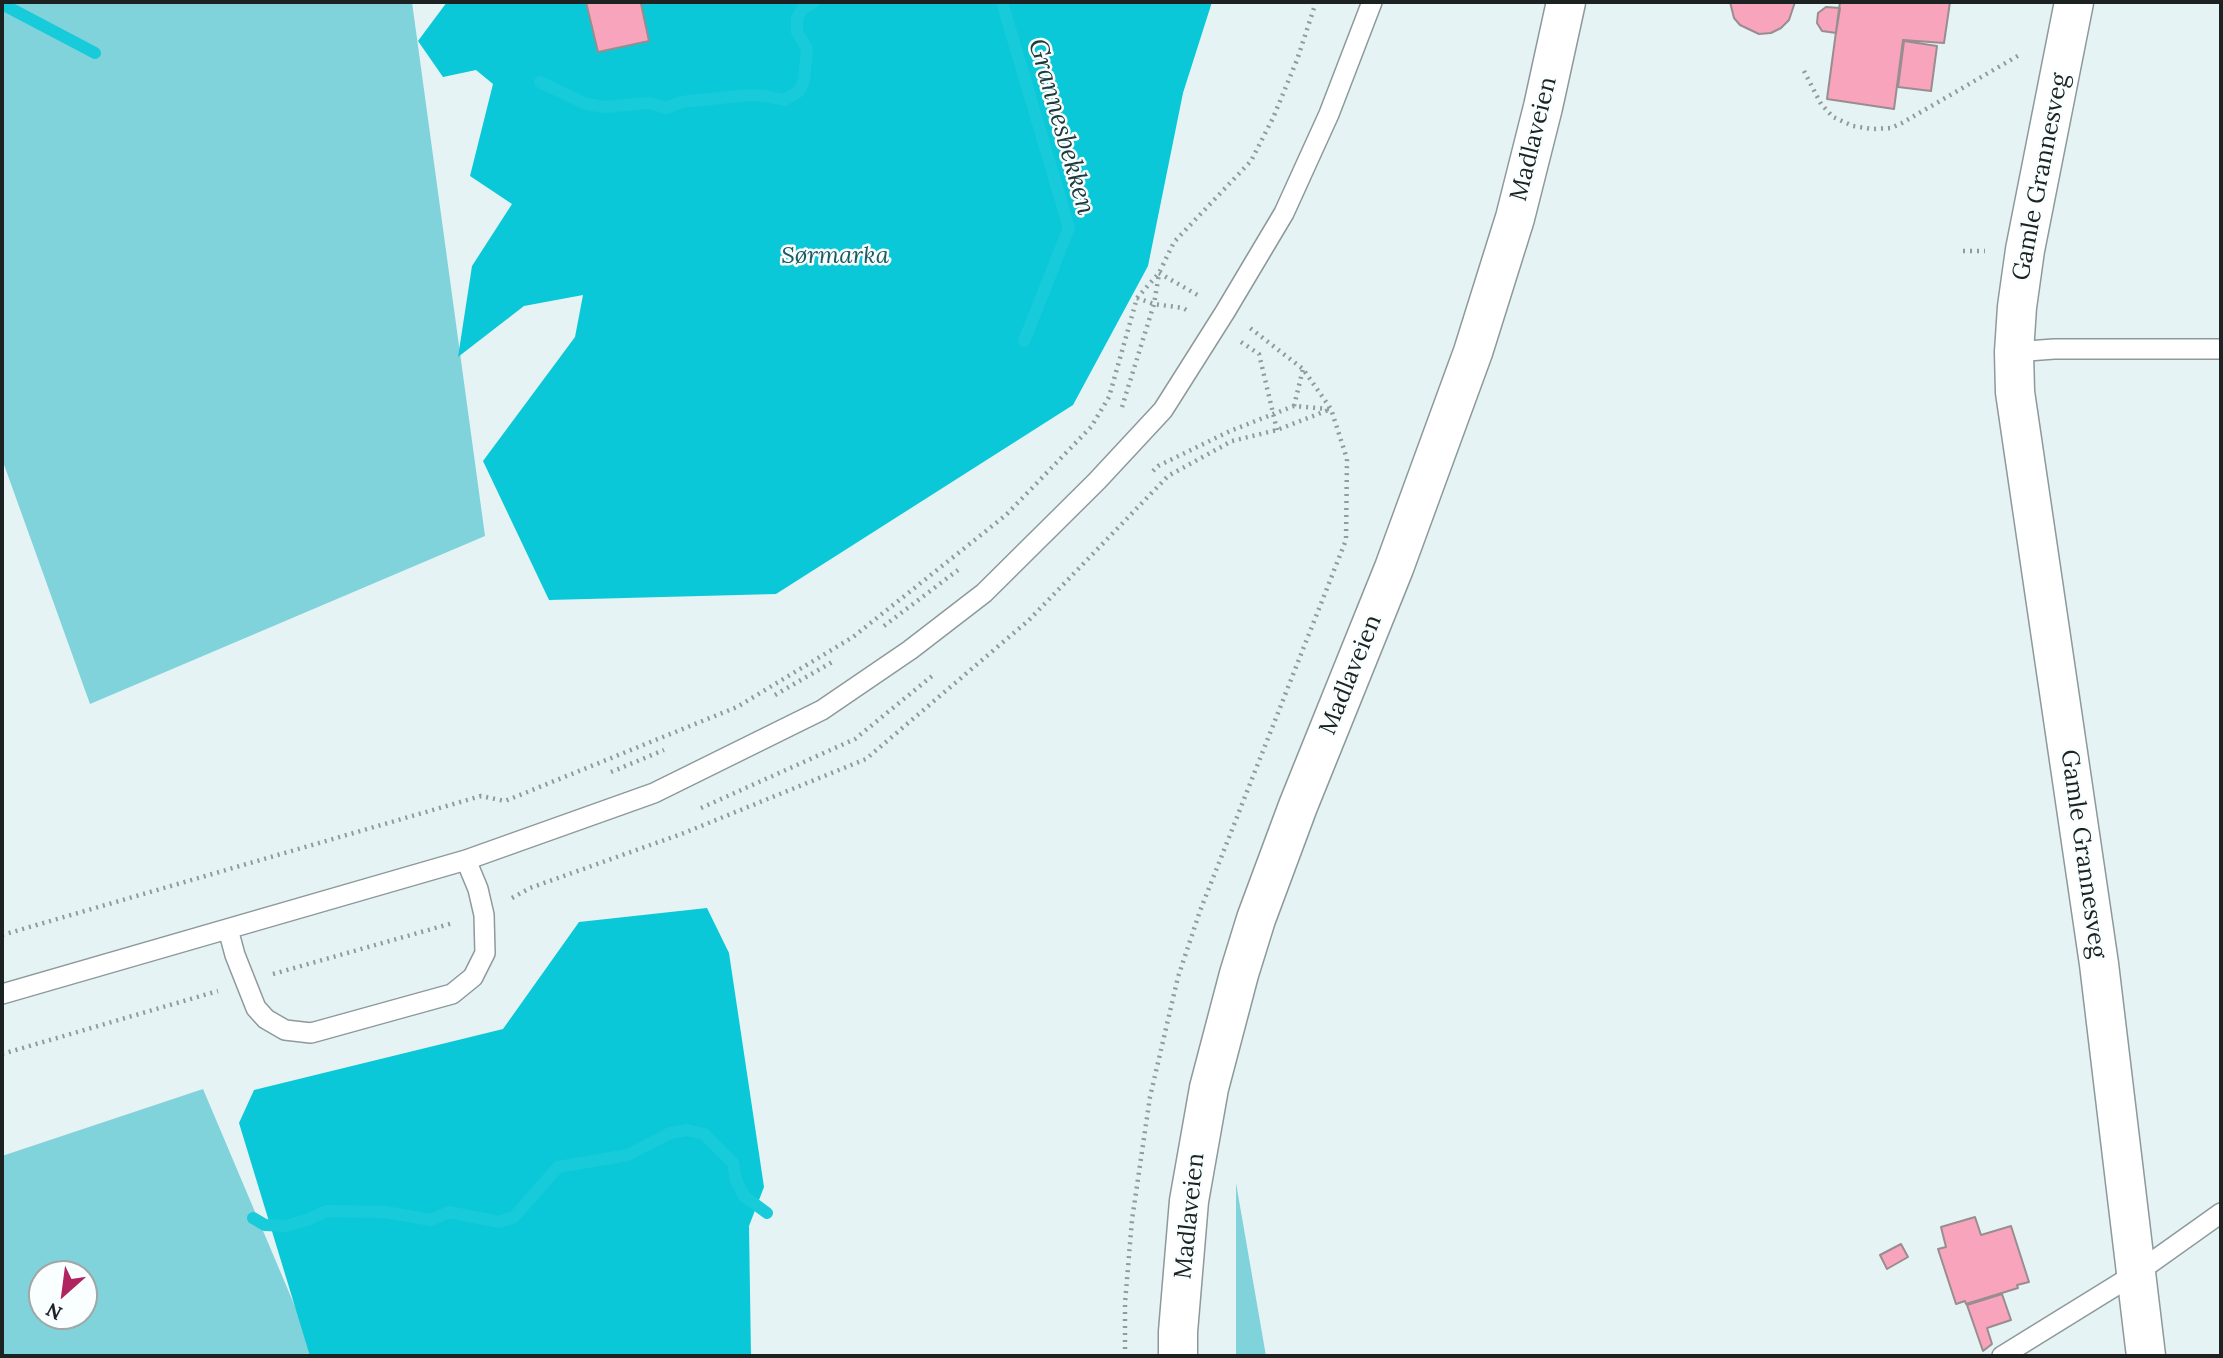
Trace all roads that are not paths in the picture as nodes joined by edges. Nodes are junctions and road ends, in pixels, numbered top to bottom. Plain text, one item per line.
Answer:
1 (1372, 2) edge
2 (1566, 2) edge
3 (2074, 2) edge
4 (2221, 349) edge
5 (2014, 352) junction
6 (466, 860) junction
7 (228, 929) junction
8 (2, 994) edge
9 (2221, 1213) edge
10 (2138, 1272) junction
11 (1178, 1356) edge
12 (2002, 1356) edge
13 (2147, 1356) edge

1 - 6 lane
2 - 11 main road, Madlaveien
3 - 5 main road, Gamle Grannesveg
4 - 5 lane
5 - 10 main road, Gamle Grannesveg
6 - 7 lane
6 - 7 lane
7 - 8 lane
9 - 10 lane
10 - 12 lane
10 - 13 main road, Gamle Grannesveg

